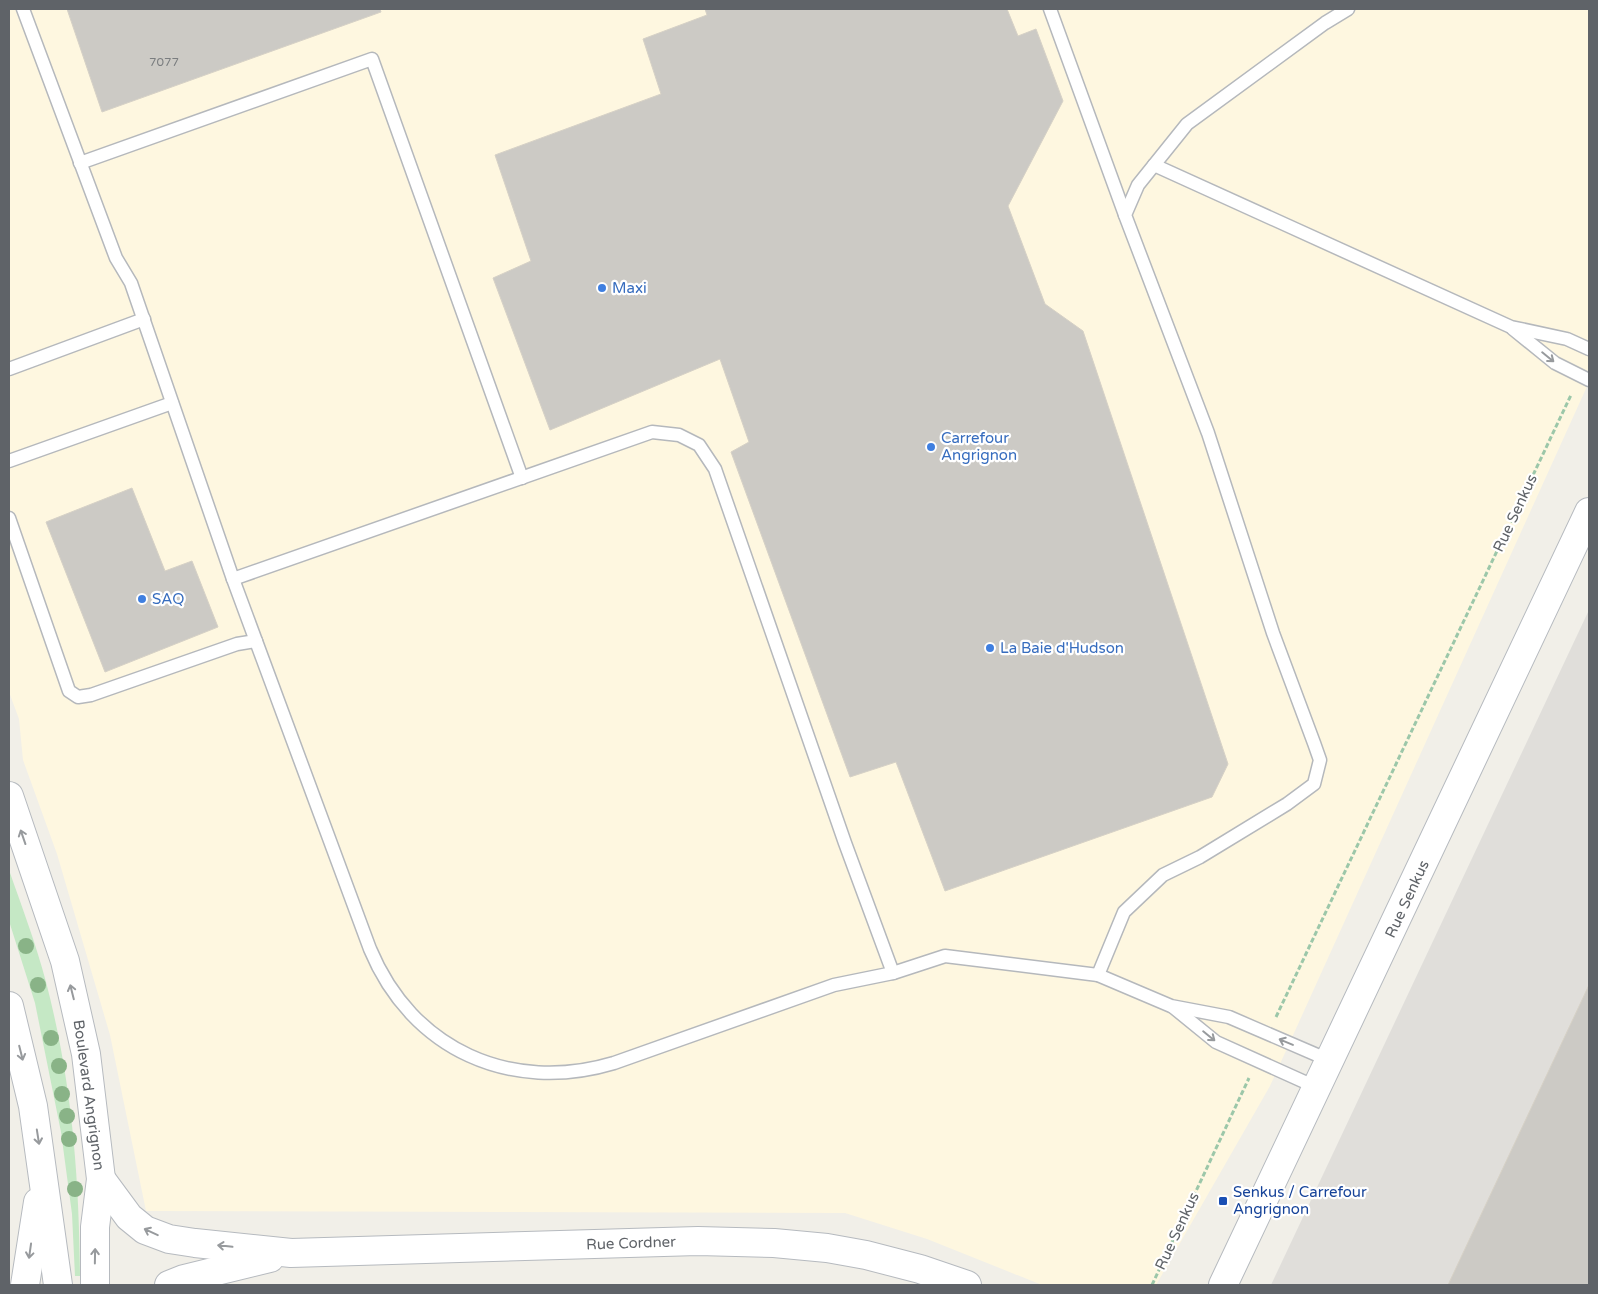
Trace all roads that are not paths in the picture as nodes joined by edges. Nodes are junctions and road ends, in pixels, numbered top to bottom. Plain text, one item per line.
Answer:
1 (23, 9) edge
2 (1050, 9) edge
3 (1348, 9) edge
4 (80, 163) junction
5 (1154, 165) junction
6 (1125, 215) junction
7 (144, 319) junction
8 (1511, 327) junction
9 (1589, 349) edge
10 (9, 369) edge
11 (1589, 380) edge
12 (172, 403) junction
13 (9, 461) edge
14 (522, 478) junction
15 (1589, 512) edge
16 (9, 518) edge
17 (232, 579) junction
18 (256, 641) junction
19 (9, 796) edge
20 (893, 972) junction
21 (1098, 975) junction
22 (9, 1006) edge
23 (1171, 1006) junction
24 (1331, 1061) junction
25 (1318, 1088) junction
26 (43, 1168) junction
27 (101, 1179) junction
28 (291, 1253) junction
29 (25, 1285) edge
30 (58, 1285) edge
31 (95, 1285) edge
32 (169, 1285) edge
33 (967, 1285) edge
34 (1223, 1285) edge

1 - 4 lane
2 - 6 lane
3 - 5 lane
4 - 7 lane
4 - 14 lane
5 - 6 lane
5 - 8 lane
6 - 21 lane
7 - 10 lane
7 - 12 lane
8 - 9 lane
8 -> 11 lane
12 - 13 lane
12 - 17 lane
14 - 17 lane
14 - 20 lane
15 - 24 street, Rue Senkus
16 - 18 lane
17 - 18 lane
18 - 20 lane
27 -> 19 street, Boulevard Angrignon
20 - 21 lane
21 - 23 lane
22 -> 26 street
24 -> 23 lane
23 -> 25 lane
24 - 25 street, Rue Senkus
25 - 34 street, Rue Senkus
26 -> 29 street
26 - 30 street
28 -> 27 street
31 -> 27 street, Boulevard Angrignon
28 - 32 street
28 - 33 street, Rue Cordner

